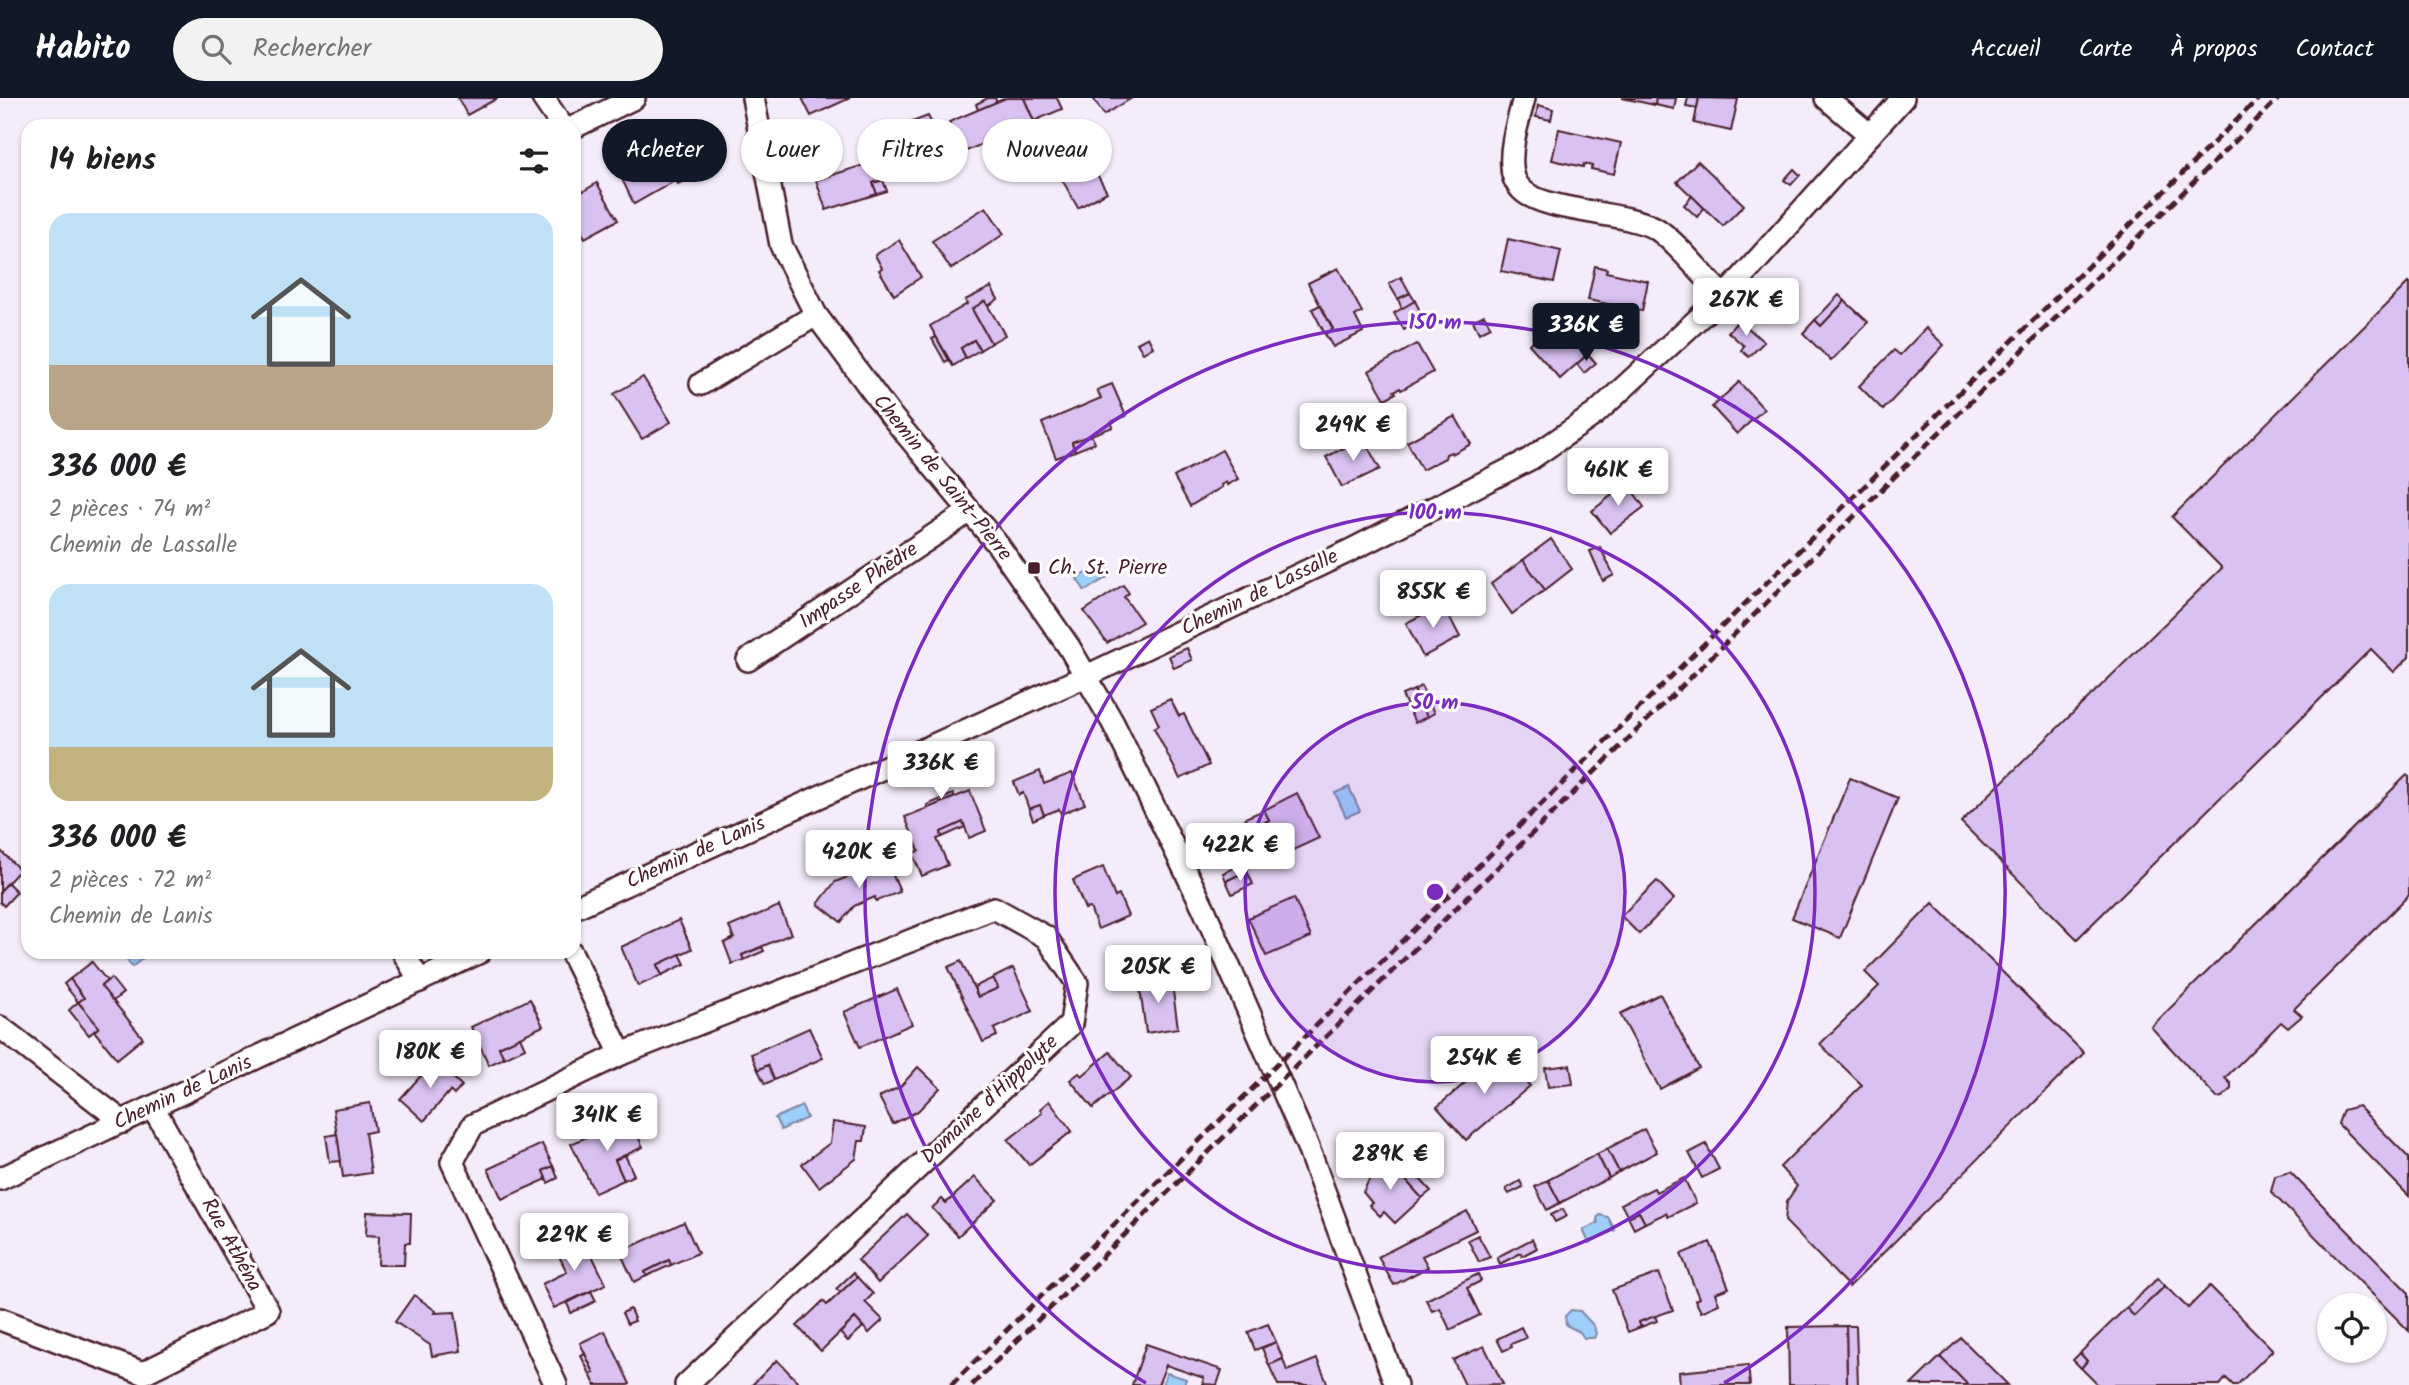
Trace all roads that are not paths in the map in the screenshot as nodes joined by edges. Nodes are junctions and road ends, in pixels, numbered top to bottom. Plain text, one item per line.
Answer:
1 (543, 98) edge
2 (634, 98) edge
3 (753, 98) edge
4 (1524, 98) edge
5 (1826, 98) edge
6 (1903, 98) edge
7 (557, 119) edge
8 (581, 124) edge
9 (1871, 135) junction
10 (1723, 296) junction
11 (816, 314) junction
12 (701, 384) dead end
13 (970, 511) junction
14 (748, 660) dead end
15 (1086, 676) junction
16 (581, 905) edge
17 (408, 959) edge
18 (466, 959) edge
19 (574, 959) edge
20 (420, 981) junction
21 (3, 1033) edge
22 (621, 1054) junction
23 (153, 1107) junction
24 (122, 1122) junction
25 (0, 1179) edge
26 (0, 1319) edge
27 (556, 1385) edge
28 (686, 1385) edge
29 (1396, 1385) edge

1 - 7 street
2 - 8 street
3 - 11 street, Chemin de Saint-Pierre
4 - 10 street
5 - 9 street
6 - 9 street, Chemin de Lassalle
9 - 10 street, Chemin de Lassalle
10 - 15 street, Chemin de Lassalle
11 - 12 street
11 - 13 street, Chemin de Saint-Pierre
13 - 14 street, Impasse Phèdre
13 - 15 street, Chemin de Saint-Pierre
15 - 16 street, Chemin de Lanis
15 - 29 street, Chemin de Saint-Pierre
17 - 20 street
18 - 20 street, Chemin de Lanis
19 - 22 street
20 - 23 street, Chemin de Lanis
21 - 24 street
22 - 27 street, Domaine d'Hippolyte
22 - 28 street, Domaine d'Hippolyte
23 - 24 street, Chemin de Lanis
23 - 26 street, Rue Athéna
24 - 25 street, Chemin de Lanis

